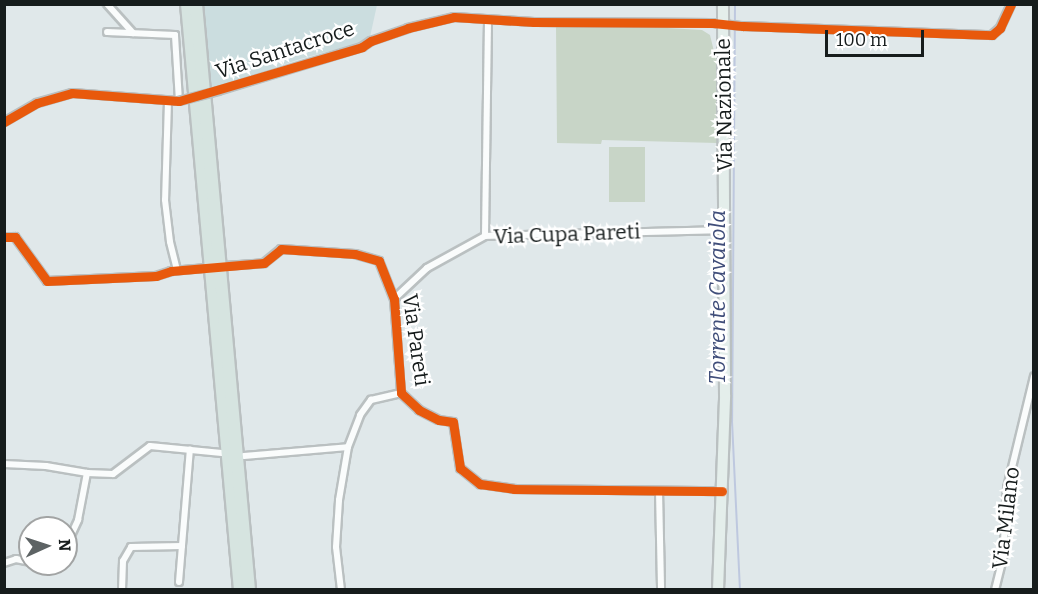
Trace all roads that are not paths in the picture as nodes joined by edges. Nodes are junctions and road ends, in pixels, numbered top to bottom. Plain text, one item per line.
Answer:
1 (107, 4) edge
2 (188, 4) edge
3 (196, 4) edge
4 (723, 4) edge
5 (1011, 4) edge
6 (488, 18) junction
7 (725, 22) junction
8 (107, 32) dead end
9 (133, 33) junction
10 (168, 101) junction
11 (179, 101) junction
12 (4, 122) edge
13 (725, 230) junction
14 (485, 236) junction
15 (4, 237) edge
16 (225, 266) dead end
17 (204, 268) dead end
18 (177, 270) junction
19 (394, 299) junction
20 (1034, 376) edge
21 (401, 393) junction
22 (348, 447) junction
23 (190, 448) junction
24 (222, 453) dead end
25 (244, 456) dead end
26 (4, 464) edge
27 (87, 473) junction
28 (659, 491) junction
29 (722, 491) junction
30 (78, 520) edge
31 (182, 546) junction
32 (180, 582) dead end
33 (122, 590) edge
34 (240, 590) edge
35 (249, 590) edge
36 (341, 590) edge
37 (662, 590) edge
38 (718, 590) edge
39 (995, 590) edge

1 - 9 street
2 - 34 highway
3 - 35 highway
4 - 7 main road, Via Nazionale
5 - 7 street, Via Santacroce
6 - 7 street, Via Santacroce
6 - 11 street, Via Santacroce, bridge
6 - 14 street
7 - 13 main road, Via Nazionale
8 - 9 street
9 - 11 street
10 - 11 street, Via Santacroce
10 - 12 street, Via Santacroce
10 - 18 street
13 - 14 street, Via Cupa Pareti
13 - 29 main road, Via Nazionale
14 - 19 street, Via Cupa Pareti
15 - 18 street
16 - 19 street, Via Pareti
17 - 18 street
19 - 21 street, Via Pareti
20 - 39 street, Via Milano
21 - 22 street
21 - 28 street, Via Pareti
22 - 25 street
22 - 36 street
23 - 24 street
23 - 27 street
23 - 31 street
26 - 27 street
27 - 30 street
28 - 29 street, Via Pareti
28 - 37 street
29 - 38 main road, Via Nazionale
31 - 32 street
31 - 33 street

